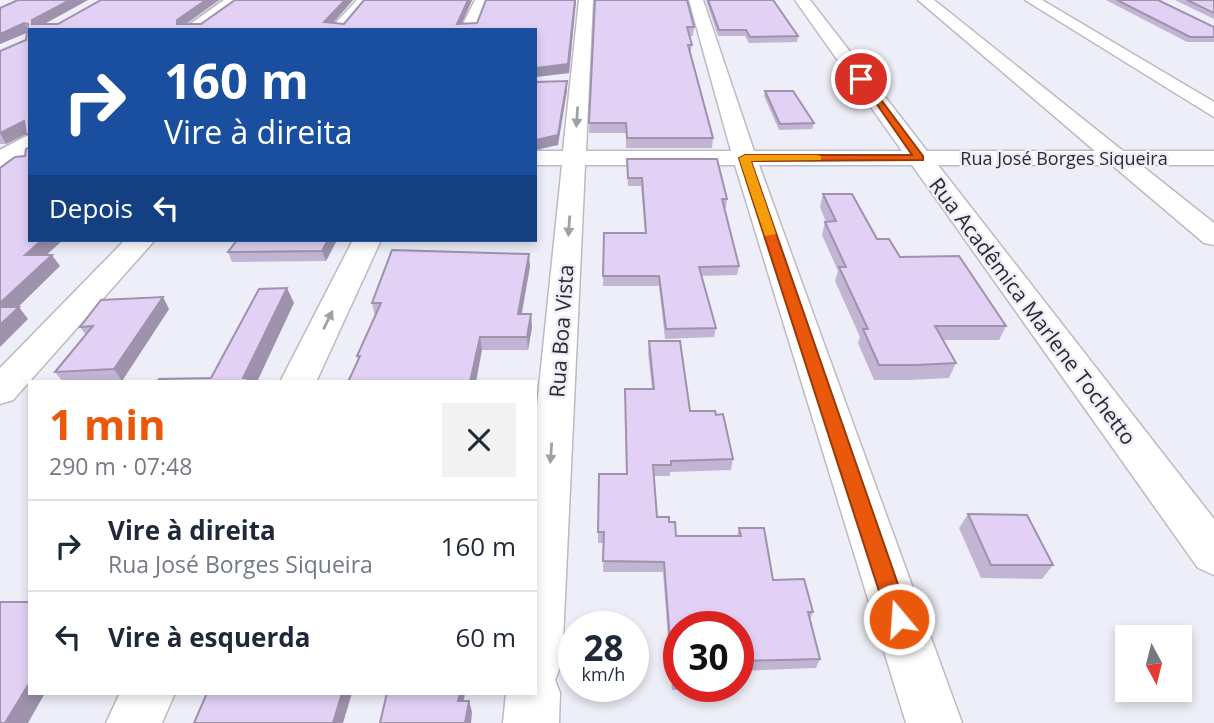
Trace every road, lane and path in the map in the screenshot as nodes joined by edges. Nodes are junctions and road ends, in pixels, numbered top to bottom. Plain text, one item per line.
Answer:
1 (234, 0) edge
2 (365, 0) edge
3 (482, 0) edge
4 (586, 0) edge
5 (696, 0) edge
6 (802, 0) edge
7 (925, 0) edge
8 (1032, 0) edge
9 (194, 28) edge
10 (339, 28) edge
11 (469, 28) edge
12 (558, 82) edge
13 (580, 82) junction
14 (1214, 111) edge
15 (28, 143) edge
16 (537, 158) edge
17 (574, 158) junction
18 (745, 158) junction
19 (919, 158) junction
20 (1118, 158) junction
21 (1214, 158) edge
22 (9, 159) edge
23 (1214, 237) edge
24 (139, 242) edge
25 (366, 242) edge
26 (299, 380) edge
27 (0, 391) edge
28 (1214, 554) edge
29 (537, 649) edge
30 (147, 695) edge
31 (533, 695) edge
32 (134, 723) edge
33 (531, 723) edge
34 (934, 723) edge

1 - 9 street
2 - 10 street
3 - 11 street
4 - 13 street, Rua Boa Vista
5 - 18 street
6 - 19 street, Rua Acadêmica Marlene Tochetto
7 - 20 street
8 - 14 street
12 - 13 street
13 -> 17 street, Rua Boa Vista
15 - 22 street
16 - 17 street, Rua José Borges Siqueira
17 - 18 street, Rua José Borges Siqueira
17 -> 29 street, Rua Boa Vista
18 - 19 street, Rua José Borges Siqueira
18 - 34 street
19 - 20 street, Rua José Borges Siqueira
19 - 28 street, Rua Acadêmica Marlene Tochetto
20 - 21 street, Rua José Borges Siqueira
20 - 23 street
24 - 27 street
26 -> 25 street
30 - 32 street
31 - 33 street

